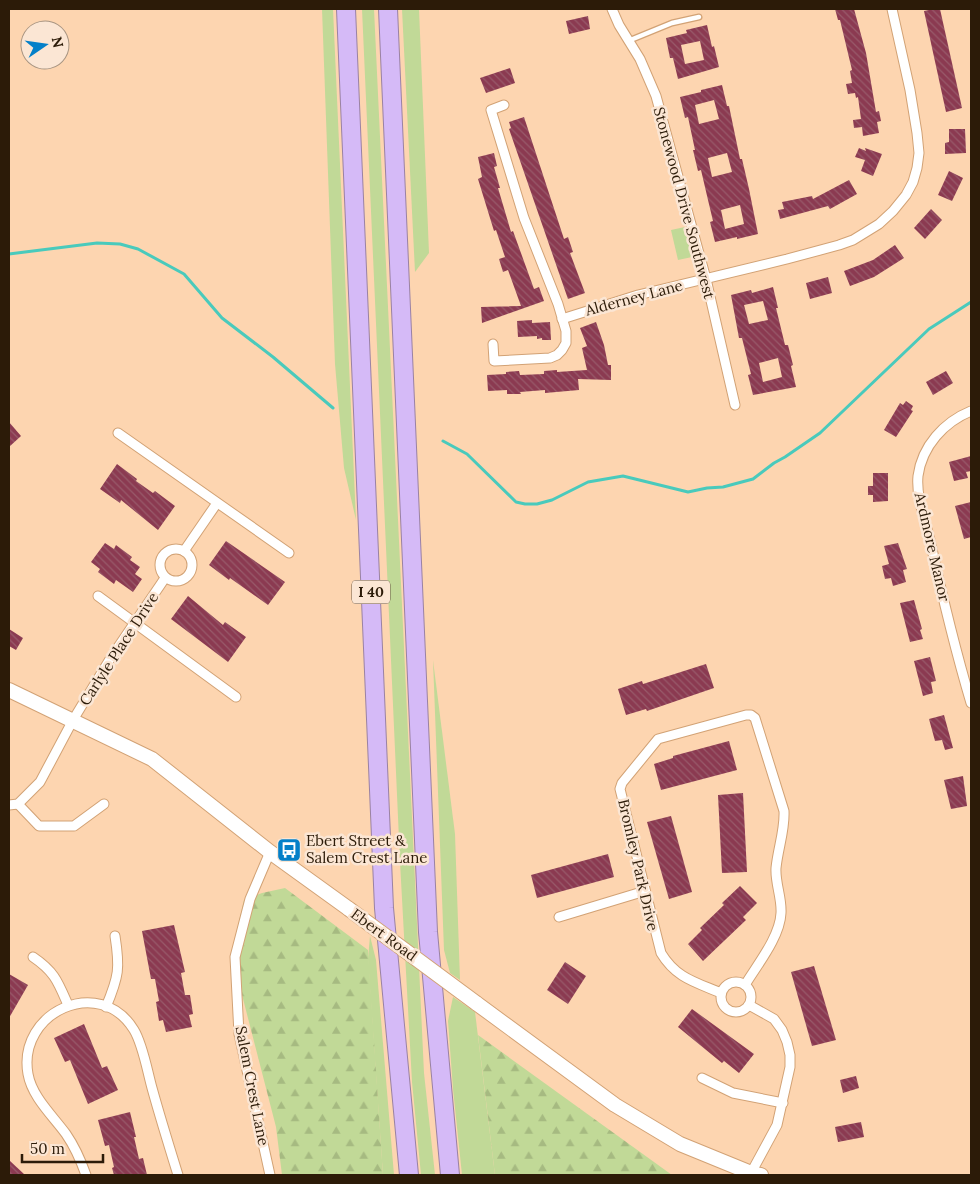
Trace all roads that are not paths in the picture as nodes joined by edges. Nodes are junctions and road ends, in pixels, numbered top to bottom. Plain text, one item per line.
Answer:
1 (346, 9) edge
2 (388, 9) edge
3 (612, 9) edge
4 (892, 9) edge
5 (698, 17) dead end
6 (628, 41) junction
7 (504, 105) dead end
8 (706, 279) junction
9 (562, 319) junction
10 (493, 344) dead end
11 (735, 405) dead end
12 (971, 411) edge
13 (118, 433) dead end
14 (217, 503) junction
15 (184, 551) junction
16 (289, 553) dead end
17 (165, 578) junction
18 (98, 596) dead end
19 (135, 623) junction
20 (9, 690) edge
21 (236, 697) dead end
22 (971, 703) edge
23 (73, 720) junction
24 (104, 804) dead end
25 (13, 805) edge
26 (270, 852) junction
27 (645, 891) junction
28 (559, 917) dead end
29 (115, 936) dead end
30 (33, 957) dead end
31 (745, 985) junction
32 (721, 993) junction
33 (68, 1005) junction
34 (749, 1005) junction
35 (106, 1006) junction
36 (702, 1078) dead end
37 (783, 1103) junction
38 (756, 1174) edge
39 (86, 1175) edge
40 (178, 1175) edge
41 (270, 1175) edge
42 (409, 1175) edge
43 (450, 1175) edge

1 - 42 highway, I 40
2 - 43 highway
3 - 6 street, Stonewood Drive Southwest
4 - 8 street, Alderney Lane
5 - 6 lane
6 - 8 street, Stonewood Drive Southwest
7 - 9 street
8 - 9 street, Alderney Lane
8 - 11 street, Stonewood Drive Southwest
9 - 10 street
12 - 22 street, Ardmore Manor
13 - 14 street
14 - 15 street
14 - 16 street
15 - 17 street
15 - 17 street
17 - 19 street, Carlyle Place Drive
18 - 19 street
19 - 21 street
19 - 23 street, Carlyle Place Drive
20 - 23 main road, Ebert Road
23 - 25 street, Carlyle Place Drive
23 - 26 main road, Ebert Road
24 - 25 street
26 - 38 main road, Ebert Road, bridge
26 - 41 street, Salem Crest Lane
27 - 28 street
27 - 31 street, Bromley Park Drive
27 - 32 street, Bromley Park Drive
29 - 35 street
30 - 33 street
31 - 32 street
31 - 34 street
32 - 34 street
33 - 35 street
33 - 39 street
34 - 37 street
35 - 40 street
36 - 37 street
37 - 38 street

